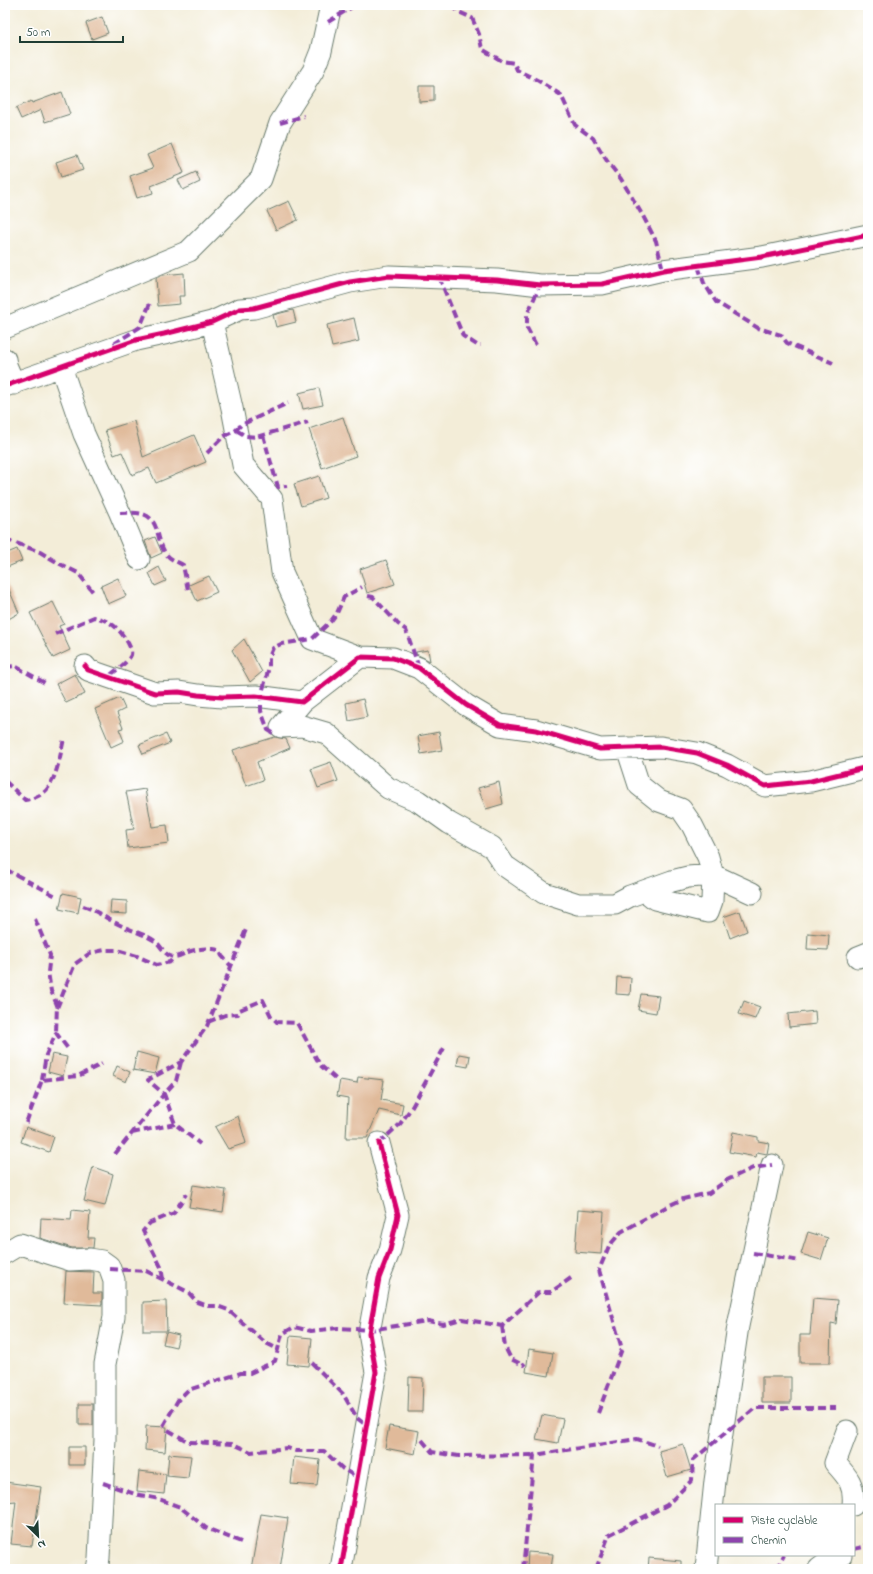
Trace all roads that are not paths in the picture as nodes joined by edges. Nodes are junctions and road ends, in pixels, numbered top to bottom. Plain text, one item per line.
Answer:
1 (331, 5) edge
2 (868, 235) edge
3 (212, 322) junction
4 (5, 328) edge
5 (61, 367) junction
6 (7, 372) edge
7 (139, 558) dead end
8 (360, 657) junction
9 (85, 666) dead end
10 (302, 702) junction
11 (627, 748) junction
12 (868, 767) edge
13 (713, 875) junction
14 (645, 891) junction
15 (752, 893) dead end
16 (379, 1143) dead end
17 (772, 1165) dead end
18 (5, 1253) edge
19 (847, 1431) dead end
20 (853, 1504) edge
21 (842, 1560) edge
22 (97, 1569) edge
23 (341, 1569) edge
24 (706, 1569) edge
25 (819, 1569) edge

1 - 4 street
2 - 3 street
3 - 5 street
3 - 8 street
5 - 6 street
5 - 7 street
8 - 10 street
8 - 11 street
9 - 10 street
10 - 14 street
11 - 12 street
11 - 13 street
13 - 14 street
13 - 14 street
13 - 15 street
16 - 23 street
17 - 24 street
18 - 22 street
19 - 20 street
21 - 25 street

